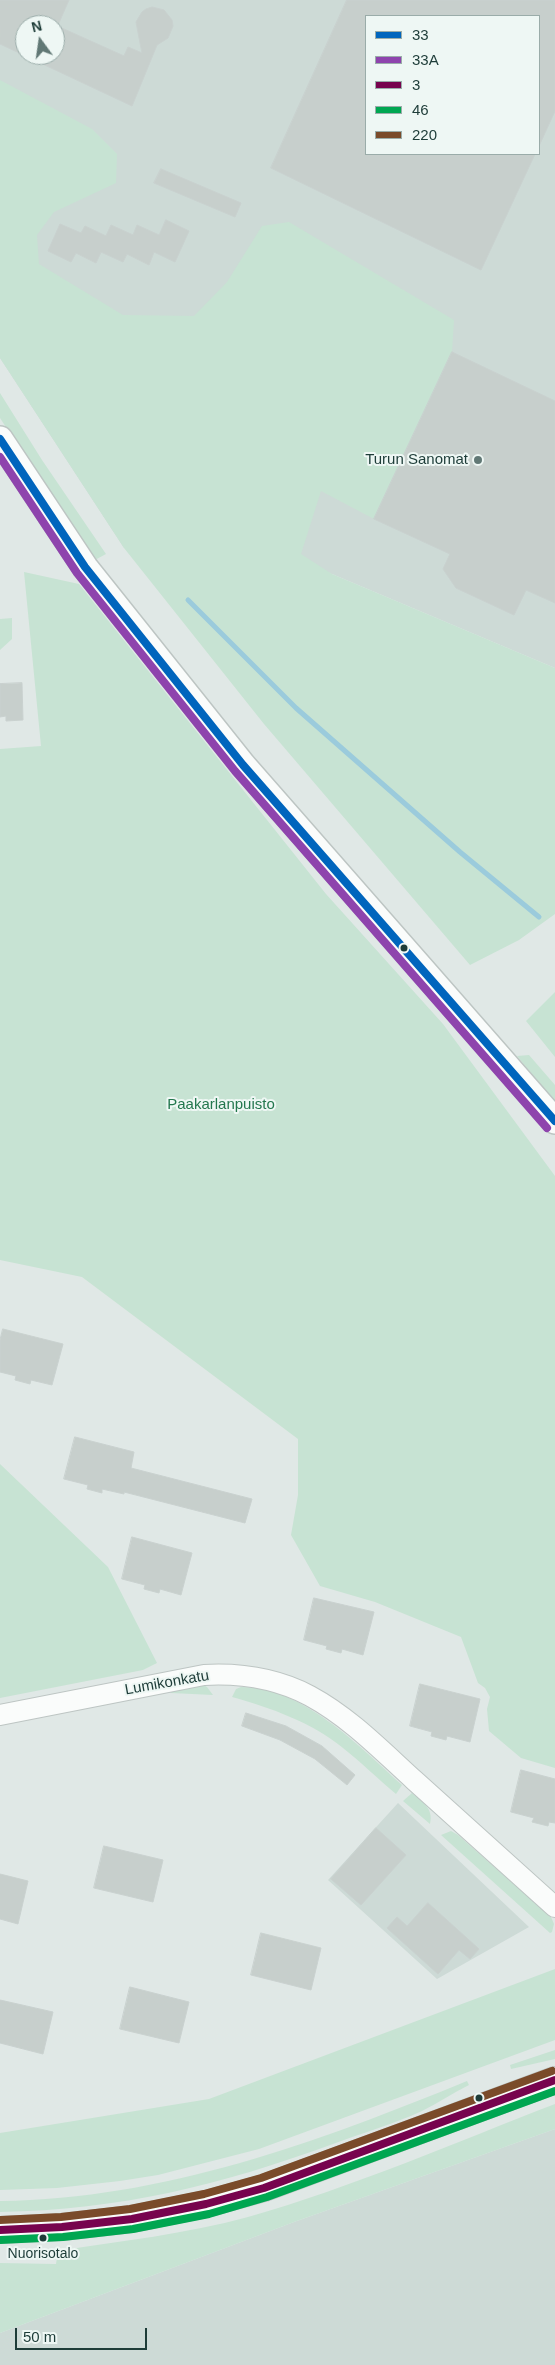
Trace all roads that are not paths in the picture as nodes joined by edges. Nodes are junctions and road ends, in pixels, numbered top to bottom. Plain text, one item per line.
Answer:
1 (0, 439) edge
2 (555, 1121) edge
3 (0, 1715) edge
4 (555, 1907) edge
5 (555, 2080) edge
6 (0, 2230) edge

1 - 2 street
3 - 4 street, Lumikonkatu
5 - 6 street

